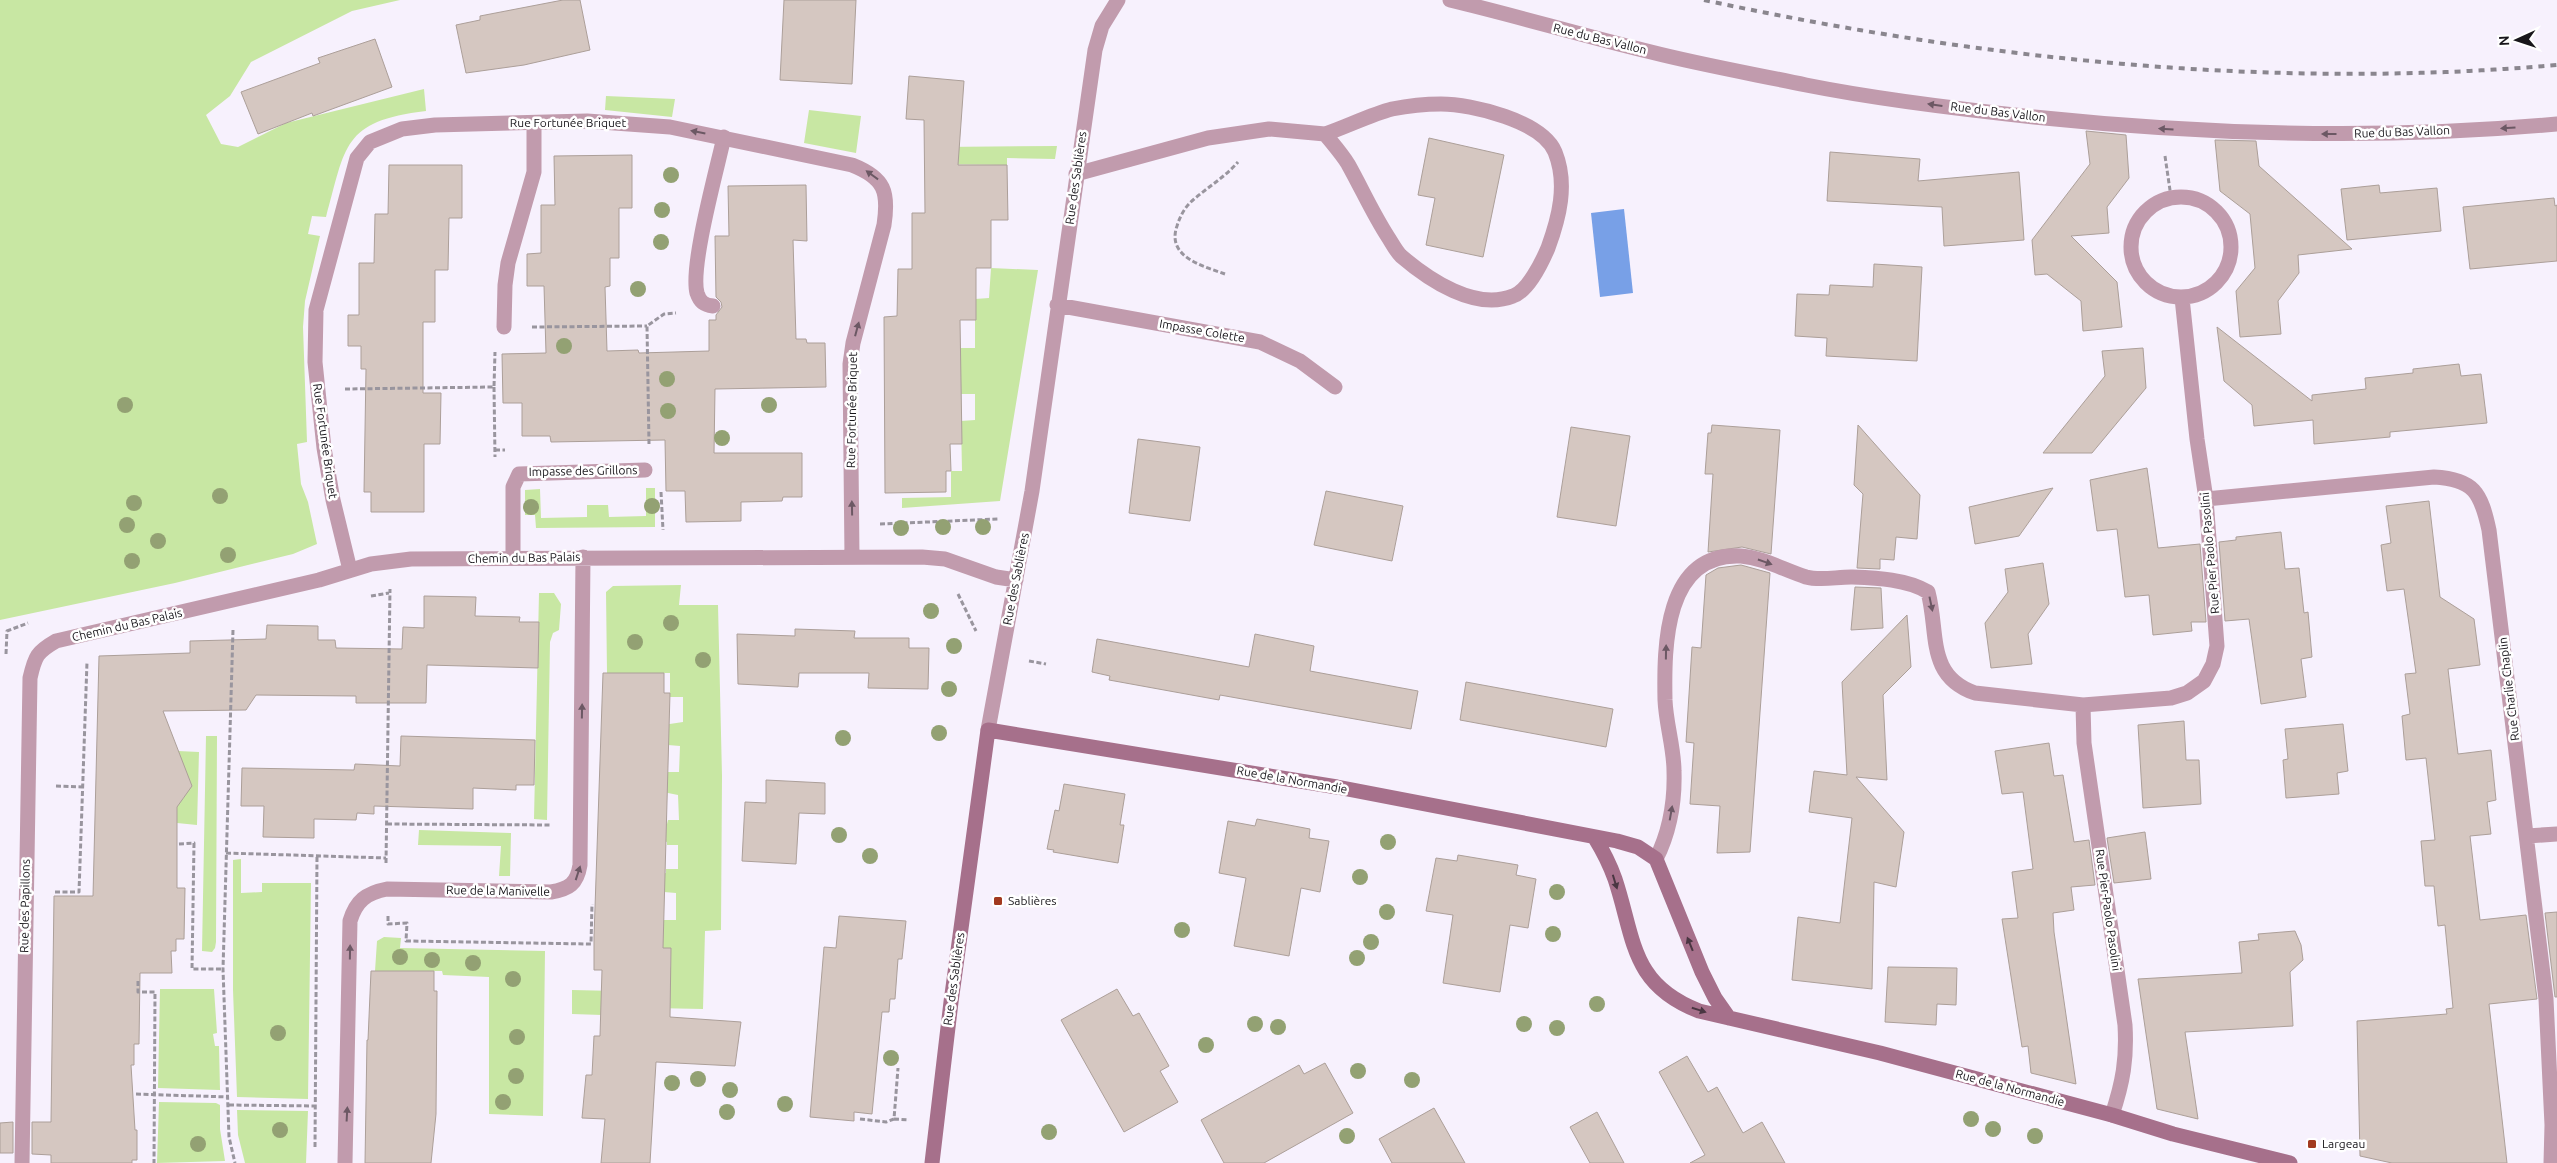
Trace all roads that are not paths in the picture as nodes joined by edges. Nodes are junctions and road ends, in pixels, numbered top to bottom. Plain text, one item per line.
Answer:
1 (1118, 0) edge
2 (1450, 0) edge
3 (534, 123) junction
4 (2557, 124) edge
5 (1325, 134) junction
6 (724, 137) junction
7 (1076, 174) junction
8 (2182, 298) junction
9 (1057, 305) junction
10 (709, 306) road end
11 (504, 326) road end
12 (1335, 387) dead end
13 (645, 470) dead end
14 (2206, 499) junction
15 (583, 557) junction
16 (852, 557) junction
17 (513, 558) junction
18 (350, 570) junction
19 (1016, 580) junction
20 (40, 650) joint
21 (2083, 704) junction
22 (988, 730) junction
23 (2557, 834) edge
24 (2527, 836) junction
25 (1596, 838) junction
26 (1656, 859) junction
27 (1729, 1018) junction
28 (2112, 1115) junction
29 (2253, 1158) edge
30 (22, 1163) edge
31 (345, 1163) edge
32 (932, 1163) edge
33 (2290, 1163) edge
34 (2551, 1163) edge

1 - 7 street, Rue des Sablières
4 -> 2 street, Rue du Bas Vallon
6 -> 3 street, Rue Fortunée Briquet
3 - 11 street
3 - 18 street, Rue Fortunée Briquet
5 - 5 street
5 - 7 street
6 - 10 street
16 -> 6 street, Rue Fortunée Briquet
7 - 9 street, Rue des Sablières
8 - 8 street
8 - 14 street, Rue Pier Paolo Pasolini
9 - 12 street, Impasse Colette
9 - 19 street, Rue des Sablières
13 - 17 street, Impasse des Grillons
14 - 21 street, Rue Pier Paolo Pasolini
14 - 24 street, Rue Charlie Chaplin
15 - 16 street, Chemin du Bas Palais
15 - 17 street, Chemin du Bas Palais
31 -> 15 street, Rue de la Manivelle
16 - 19 street, Chemin du Bas Palais
17 - 18 street, Chemin du Bas Palais
18 - 20 street, Chemin du Bas Palais
19 - 22 street, Rue des Sablières
20 - 30 street, Rue des Papillons
26 -> 21 street, Rue Pier Paolo Pasolini
21 - 28 street, Rue Pier-Paolo Pasolini
22 - 25 street, Rue de la Normandie
22 - 32 street, Rue des Sablières
23 - 24 street
24 - 34 street, Rue Charlie Chaplin
25 - 26 street, Rue de la Normandie
25 -> 27 street, Rue de la Normandie
27 -> 26 street
27 - 28 street, Rue de la Normandie
28 - 29 street, Rue de la Normandie
29 - 33 street, Rue de la Normandie

